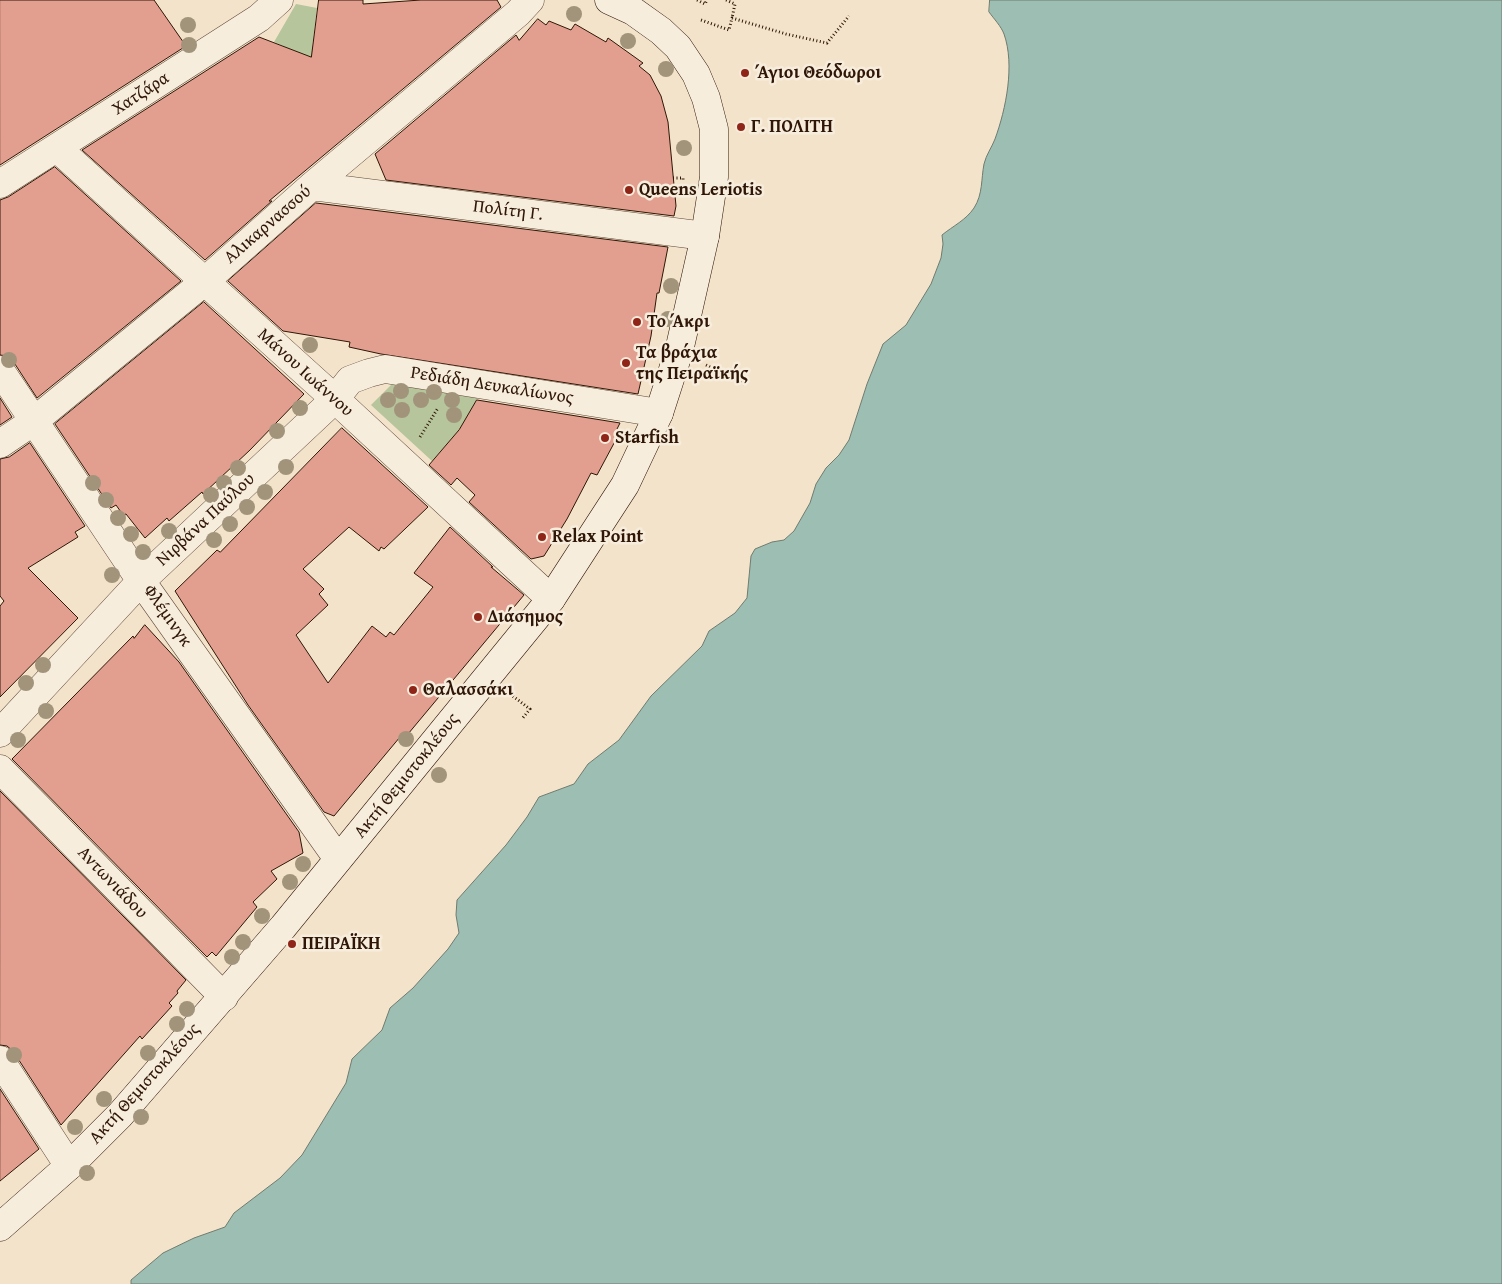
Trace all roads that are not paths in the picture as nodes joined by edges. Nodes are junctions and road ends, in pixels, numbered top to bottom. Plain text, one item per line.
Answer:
1 (279, 0) edge
2 (530, 0) edge
3 (609, 0) edge
4 (253, 9) edge
5 (57, 148) junction
6 (0, 184) edge
7 (312, 186) junction
8 (705, 236) junction
9 (204, 282) junction
10 (0, 370) edge
11 (334, 399) junction
12 (659, 412) junction
13 (34, 421) junction
14 (0, 444) edge
15 (142, 581) junction
16 (551, 599) junction
17 (0, 733) edge
18 (0, 769) edge
19 (338, 859) junction
20 (224, 997) junction
21 (0, 1060) edge
22 (69, 1166) junction
23 (0, 1227) edge

1 - 4 street, Χατζάρα
2 - 7 street, Αλικαρνασσού
3 - 8 street, Ακτή Θεμιστοκλέους
4 - 5 street, Χατζάρα
5 - 6 street, Χατζάρα
5 - 9 street, Μάνου Ιωάννου
7 - 8 street, Πολίτη Γ.
7 - 9 street, Αλικαρνασσού
8 - 12 street, Ακτή Θεμιστοκλέους
9 - 11 street, Μάνου Ιωάννου
9 - 13 street, Αλικαρνασσού
10 - 13 street, Φλέμινγκ
11 - 12 street, Ρεδιάδη Δευκαλίωνος
11 - 15 street, Νιρβάνα Παύλου
11 - 16 street, Μάνου Ιωάννου
12 - 16 street, Ακτή Θεμιστοκλέους
13 - 14 street, Αλικαρνασσού
13 - 15 street, Φλέμινγκ
15 - 17 street, Νιρβάνα Παύλου
15 - 19 street, Φλέμινγκ
16 - 19 street, Ακτή Θεμιστοκλέους
18 - 20 street, Αντωνιάδου
19 - 20 street, Ακτή Θεμιστοκλέους
20 - 22 street, Ακτή Θεμιστοκλέους
21 - 22 street
22 - 23 street, Ακτή Θεμιστοκλέους

